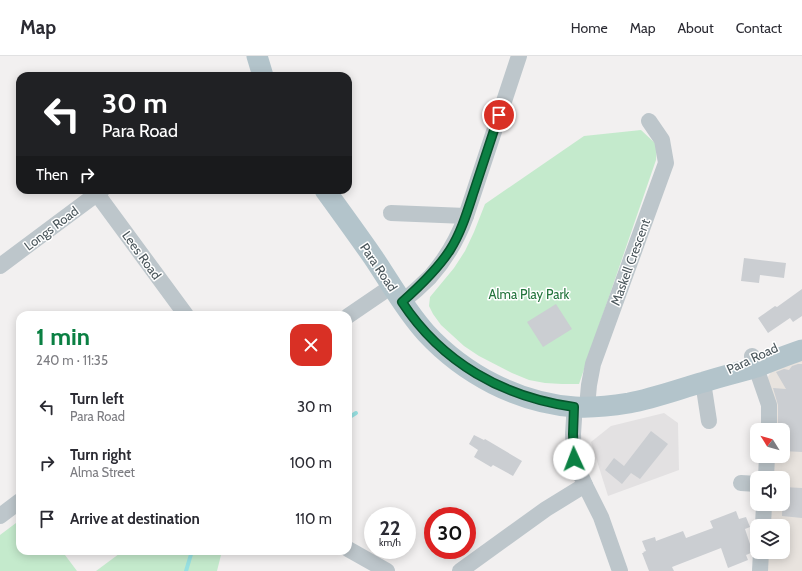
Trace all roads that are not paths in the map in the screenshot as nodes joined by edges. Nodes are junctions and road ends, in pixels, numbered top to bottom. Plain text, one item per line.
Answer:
1 (257, 56) edge
2 (519, 56) edge
3 (262, 72) edge
4 (648, 121) dead end
5 (97, 194) edge
6 (101, 194) edge
7 (328, 194) edge
8 (391, 213) dead end
9 (466, 216) junction
10 (0, 266) edge
11 (397, 294) junction
12 (183, 311) edge
13 (352, 314) edge
14 (802, 335) edge
15 (802, 350) edge
16 (754, 361) junction
17 (704, 382) junction
18 (581, 407) junction
19 (709, 421) dead end
20 (768, 423) edge
21 (741, 483) dead end
22 (750, 484) edge
23 (586, 485) junction
24 (16, 506) edge
25 (7, 517) edge
26 (352, 551) edge
27 (761, 559) edge
28 (388, 571) edge
29 (460, 571) edge
30 (620, 571) edge
31 (760, 571) edge

1 - 3 main road
2 - 9 street
4 - 18 street, Maskell Crescent
5 - 10 street, Longs Road
6 - 12 street, Lees Road
7 - 11 main road, Para Road
8 - 9 street
9 - 11 street
11 - 13 street
11 - 18 main road, Para Road
14 - 16 main road, Para Road
15 - 16 main road, Para Road
16 - 17 main road, Para Road
16 - 20 street
17 - 18 main road, Para Road
17 - 19 street
18 - 23 street, Maskell Crescent
21 - 22 street
23 - 29 street
23 - 30 street, Maskell Crescent
24 - 25 street
26 - 28 street
27 - 31 street

